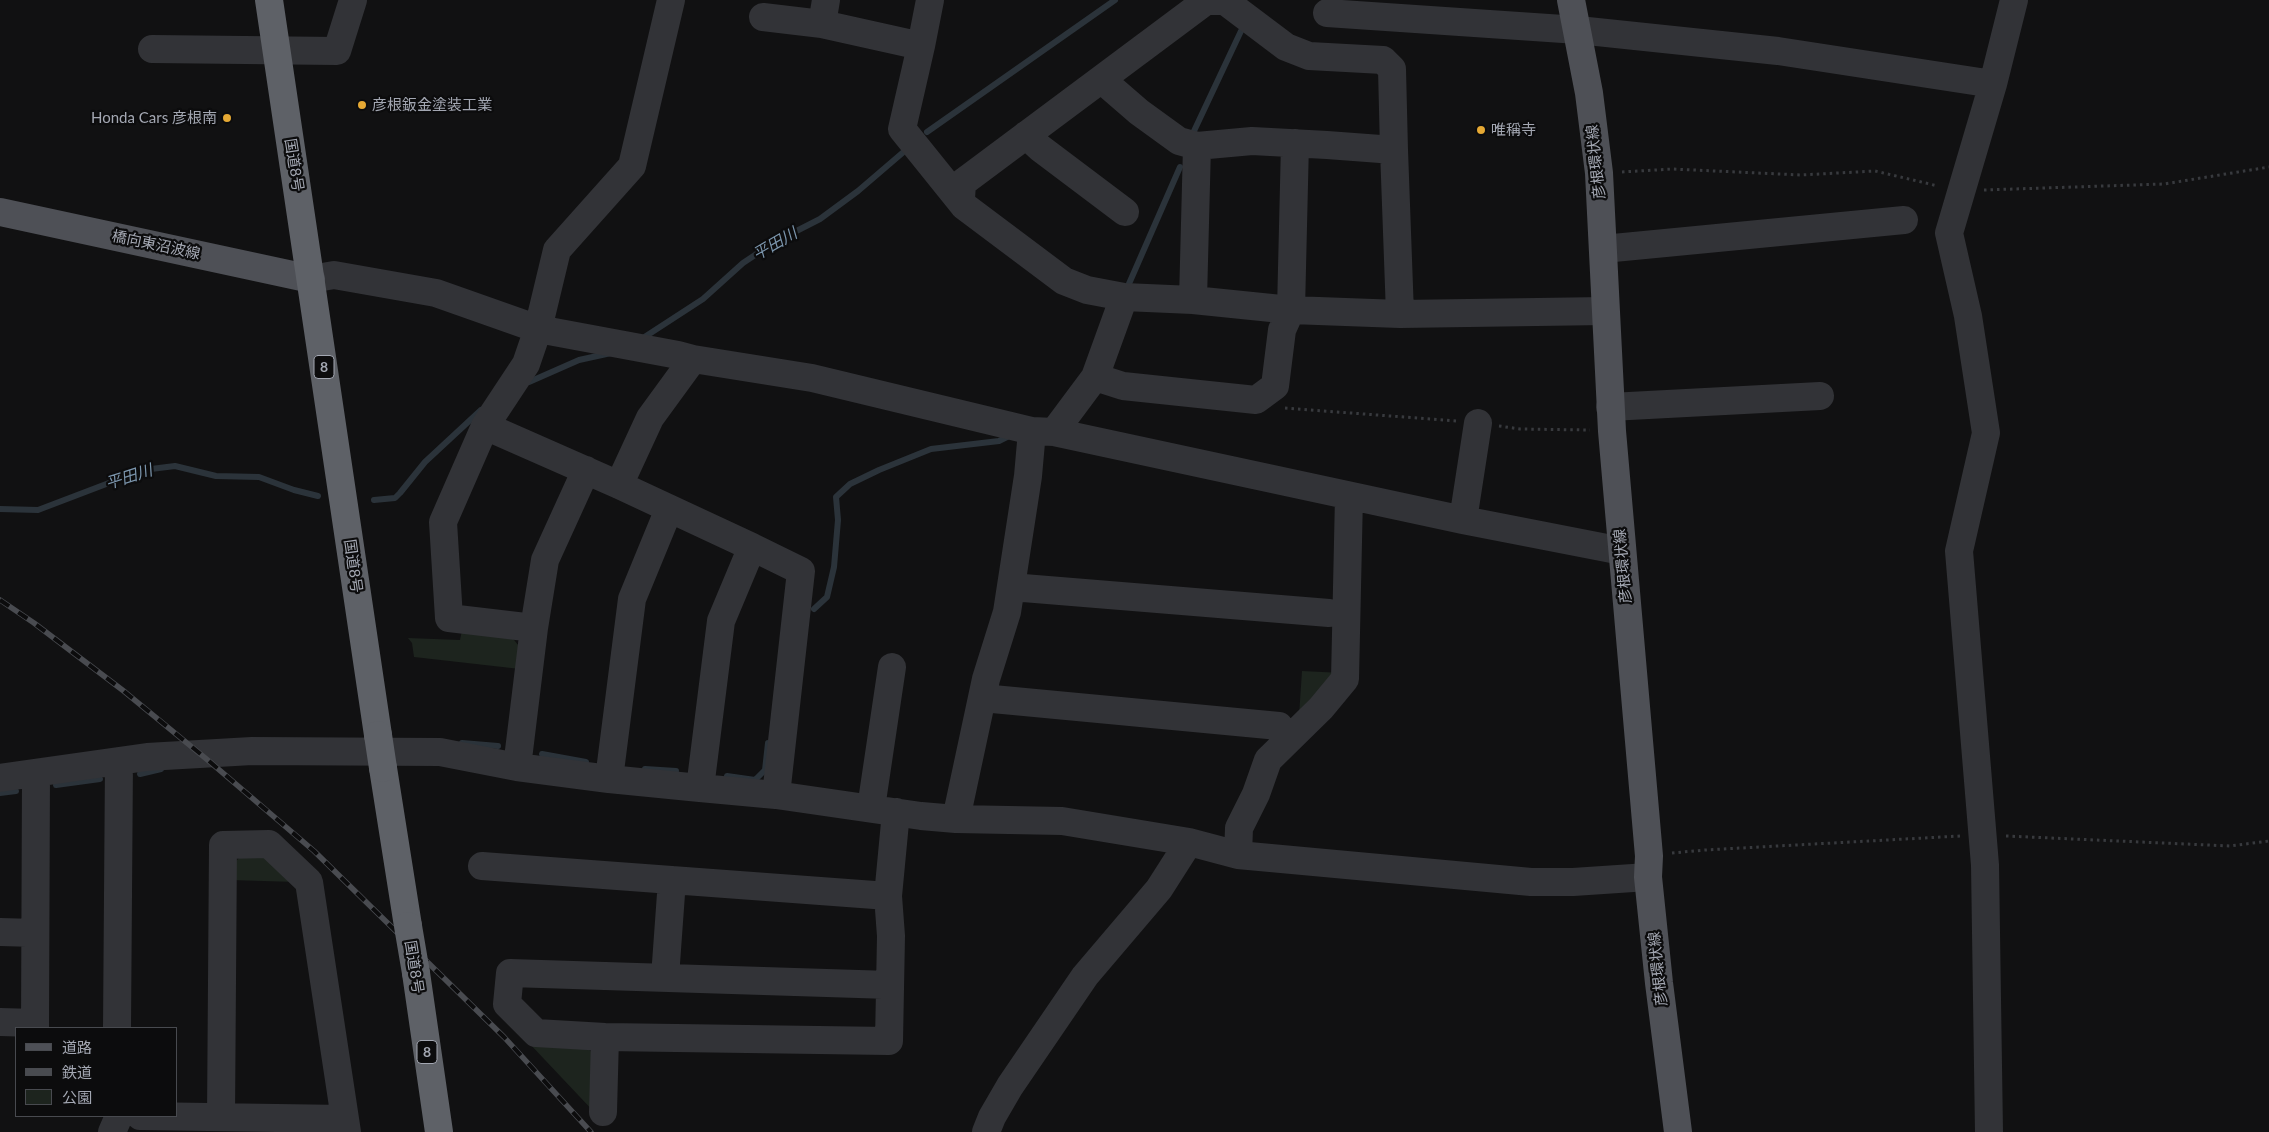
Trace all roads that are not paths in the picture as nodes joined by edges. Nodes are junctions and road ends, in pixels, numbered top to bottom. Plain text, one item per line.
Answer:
1 (269, 0) edge
2 (353, 0) edge
3 (671, 0) edge
4 (930, 0) edge
5 (1571, 0) edge
6 (2014, 0) edge
7 (824, 12) edge
8 (1327, 13) dead end
9 (762, 17) dead end
10 (1578, 30) junction
11 (921, 46) junction
12 (152, 49) dead end
13 (277, 52) junction
14 (1102, 80) junction
15 (1993, 84) junction
16 (1026, 135) junction
17 (1296, 143) junction
18 (1197, 146) junction
19 (1394, 150) junction
20 (964, 206) junction
21 (0, 212) edge
22 (1125, 212) dead end
23 (1904, 220) dead end
24 (1603, 249) junction
25 (311, 279) junction
26 (1124, 297) junction
27 (1193, 300) junction
28 (1291, 310) junction
29 (1605, 311) junction
30 (1400, 314) junction
31 (538, 329) junction
32 (693, 359) junction
33 (1095, 377) junction
34 (1820, 396) dead end
35 (1611, 419) junction
36 (1478, 423) road end
37 (485, 426) junction
38 (1043, 432) junction
39 (586, 470) junction
40 (620, 485) junction
41 (1349, 496) junction
42 (669, 509) junction
43 (1463, 520) junction
44 (752, 547) junction
45 (1622, 551) junction
46 (1011, 587) junction
47 (1329, 613) dead end
48 (534, 628) junction
49 (892, 667) dead end
50 (982, 698) junction
51 (1279, 726) dead end
52 (119, 761) junction
53 (517, 767) junction
54 (36, 773) junction
55 (0, 778) edge
56 (609, 779) junction
57 (700, 788) junction
58 (776, 795) junction
59 (884, 810) junction
60 (956, 819) junction
61 (1189, 842) junction
62 (1238, 855) junction
63 (482, 866) dead end
64 (1649, 867) junction
65 (672, 880) junction
66 (888, 896) junction
67 (0, 932) edge
68 (35, 933) junction
69 (665, 977) junction
70 (890, 985) junction
71 (0, 1022) edge
72 (35, 1026) edge
73 (118, 1027) edge
74 (605, 1037) junction
75 (603, 1112) dead end
76 (178, 1116) edge
77 (119, 1117) edge
78 (221, 1117) junction
79 (346, 1126) edge
80 (112, 1132) edge
81 (439, 1132) edge
82 (986, 1132) edge
83 (1678, 1132) edge
84 (1988, 1132) edge

1 - 13 highway, 国道8号 / 8
2 - 13 street
3 - 31 street
4 - 11 street
5 - 10 main road, 彦根環状線
6 - 15 street
7 - 9 street
7 - 11 street
8 - 10 street
10 - 15 street
10 - 24 main road, 彦根環状線
11 - 20 street
12 - 13 street
13 - 25 highway, 国道8号 / 8
14 - 16 street
14 - 18 street
14 - 19 street
15 - 84 street
16 - 20 street
16 - 22 street
17 - 18 street
17 - 19 street
17 - 28 street
18 - 27 street
19 - 30 street
20 - 26 street
21 - 25 main road, 橋向東沼波線
23 - 24 street
24 - 29 main road, 彦根環状線
25 - 31 street
25 - 81 highway, 国道8号 / 8, bridge
26 - 27 street
26 - 33 street
27 - 28 street
28 - 30 street
28 - 33 street
29 - 30 street
29 - 35 main road, 彦根環状線
31 - 32 street
31 - 37 street
32 - 38 street
32 - 40 street
33 - 38 street
34 - 35 street
35 - 45 main road, 彦根環状線
36 - 43 street
37 - 39 street
37 - 48 street
38 - 41 street
38 - 46 street
39 - 40 street
39 - 48 street
40 - 42 street
41 - 43 street
41 - 62 street
42 - 44 street
42 - 56 street
43 - 45 street
44 - 57 street
44 - 58 street
45 - 64 main road, 彦根環状線
46 - 47 street
46 - 50 street
48 - 53 street
49 - 59 street
50 - 51 street
50 - 60 street
52 - 53 street
52 - 54 street
52 - 73 street
53 - 56 street
54 - 55 street
54 - 68 street
56 - 57 street
57 - 58 street
58 - 59 street
59 - 60 street
59 - 66 street
60 - 61 street
61 - 62 street
61 - 82 street
62 - 64 street
63 - 65 street
64 - 83 main road, 彦根環状線
65 - 66 street
65 - 69 street
66 - 70 street
67 - 68 street
68 - 72 street
69 - 70 street
69 - 74 street
70 - 74 street
71 - 72 street
74 - 75 street
76 - 78 street
77 - 80 street
78 - 79 street
78 - 79 street

